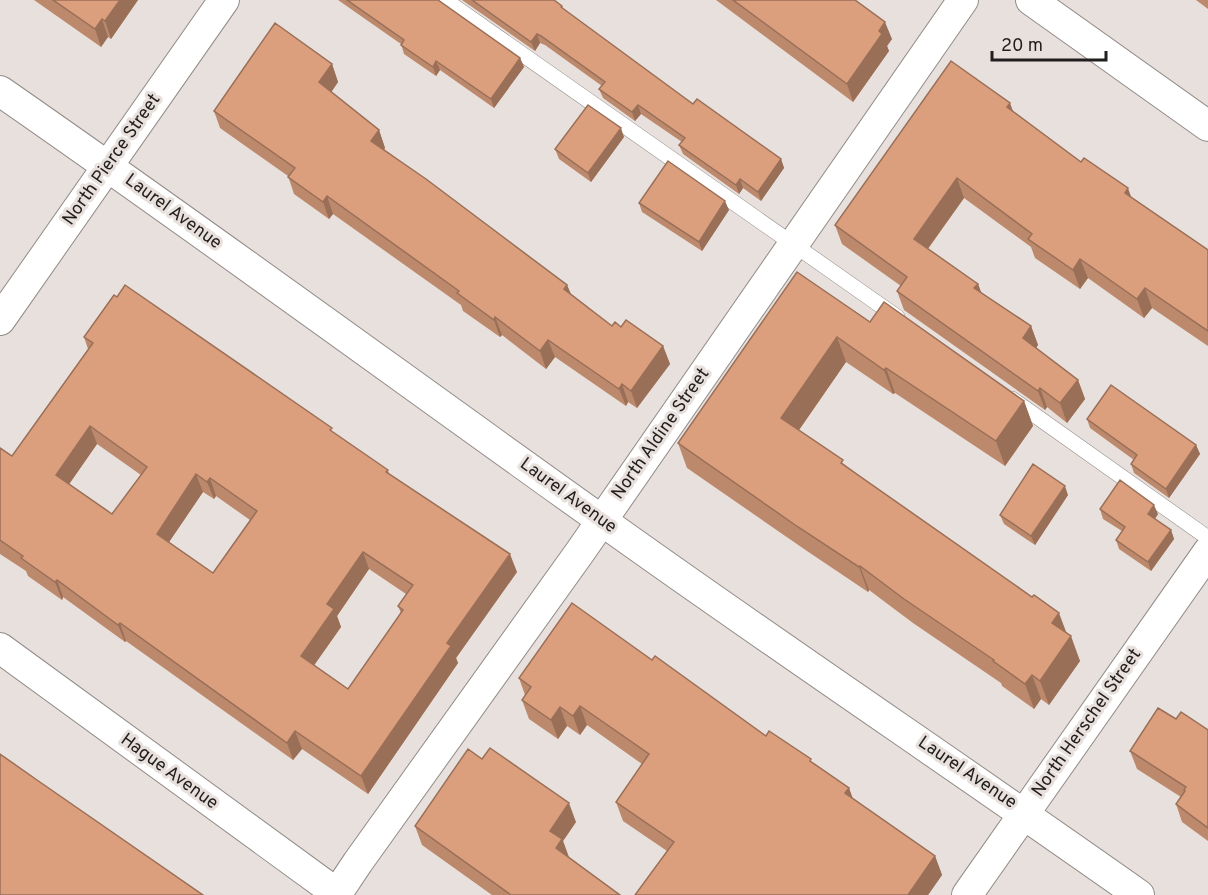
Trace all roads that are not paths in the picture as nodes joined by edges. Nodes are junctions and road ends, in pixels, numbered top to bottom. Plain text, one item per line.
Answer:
1 (224, 0) edge
2 (445, 0) edge
3 (963, 0) edge
4 (1031, 0) edge
5 (0, 91) edge
6 (1208, 126) edge
7 (108, 166) junction
8 (792, 244) junction
9 (0, 320) edge
10 (908, 325) edge
11 (1004, 393) edge
12 (602, 520) junction
13 (1208, 538) edge
14 (1208, 552) edge
15 (0, 648) edge
16 (1024, 813) junction
17 (337, 895) edge
18 (967, 895) edge
19 (1139, 895) edge

1 - 7 street, North Pierce Street
2 - 8 lane
3 - 8 street, North Aldine Street
4 - 6 street
5 - 7 street, Laurel Avenue
7 - 9 street, North Pierce Street
7 - 12 street, Laurel Avenue
8 - 10 lane
8 - 12 street, North Aldine Street
11 - 13 lane
12 - 16 street, Laurel Avenue
12 - 17 street, North Aldine Street
14 - 16 street, North Herschel Street
15 - 17 street, Hague Avenue
16 - 18 street, North Herschel Street
16 - 19 street, Laurel Avenue

